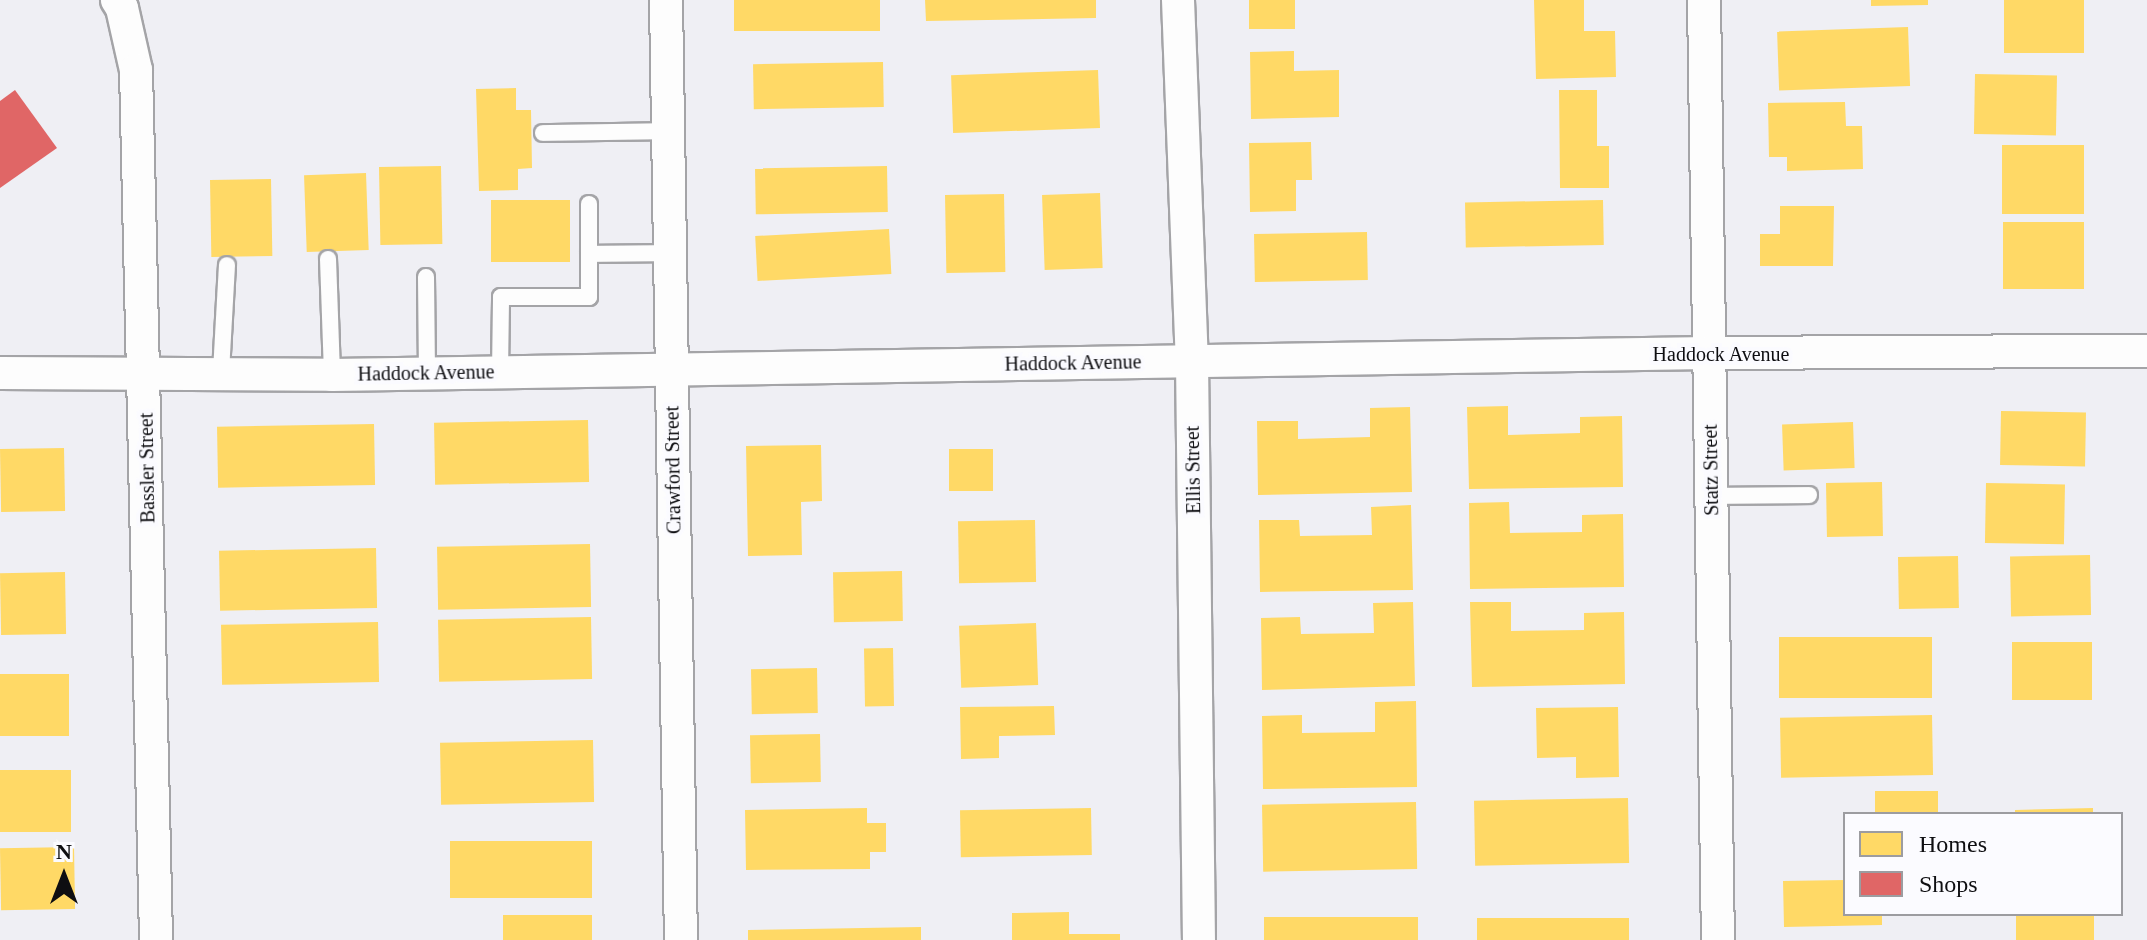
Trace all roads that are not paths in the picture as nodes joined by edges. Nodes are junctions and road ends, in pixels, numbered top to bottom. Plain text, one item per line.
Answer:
1 (117, 0) edge
2 (666, 0) edge
3 (1178, 0) edge
4 (1704, 0) edge
5 (668, 131) junction
6 (543, 133) dead end
7 (589, 204) dead end
8 (670, 253) junction
9 (589, 254) junction
10 (328, 259) dead end
11 (227, 265) dead end
12 (426, 277) dead end
13 (2147, 351) edge
14 (1709, 353) junction
15 (1192, 361) junction
16 (672, 369) junction
17 (221, 372) junction
18 (500, 372) junction
19 (0, 373) edge
20 (145, 373) junction
21 (427, 373) junction
22 (332, 375) junction
23 (1809, 495) dead end
24 (1711, 496) junction
25 (156, 940) edge
26 (681, 940) edge
27 (1199, 940) edge
28 (1718, 940) edge

1 - 20 street, Bassler Street
2 - 5 street, Crawford Street
3 - 15 street, Ellis Street
4 - 14 street, Statz Street
5 - 6 lane
5 - 8 street, Crawford Street
7 - 9 lane
8 - 9 lane
8 - 16 street, Crawford Street
9 - 18 lane
10 - 22 lane
11 - 17 lane
12 - 21 lane
13 - 14 street, Haddock Avenue
14 - 15 street, Haddock Avenue
14 - 24 street, Statz Street
15 - 16 street, Haddock Avenue
15 - 27 street, Ellis Street
16 - 18 street, Haddock Avenue
16 - 26 street, Crawford Street
17 - 20 street, Haddock Avenue
17 - 22 street, Haddock Avenue
18 - 21 street, Haddock Avenue
19 - 20 street, Haddock Avenue
20 - 25 street, Bassler Street
21 - 22 street, Haddock Avenue
23 - 24 lane
24 - 28 street, Statz Street

